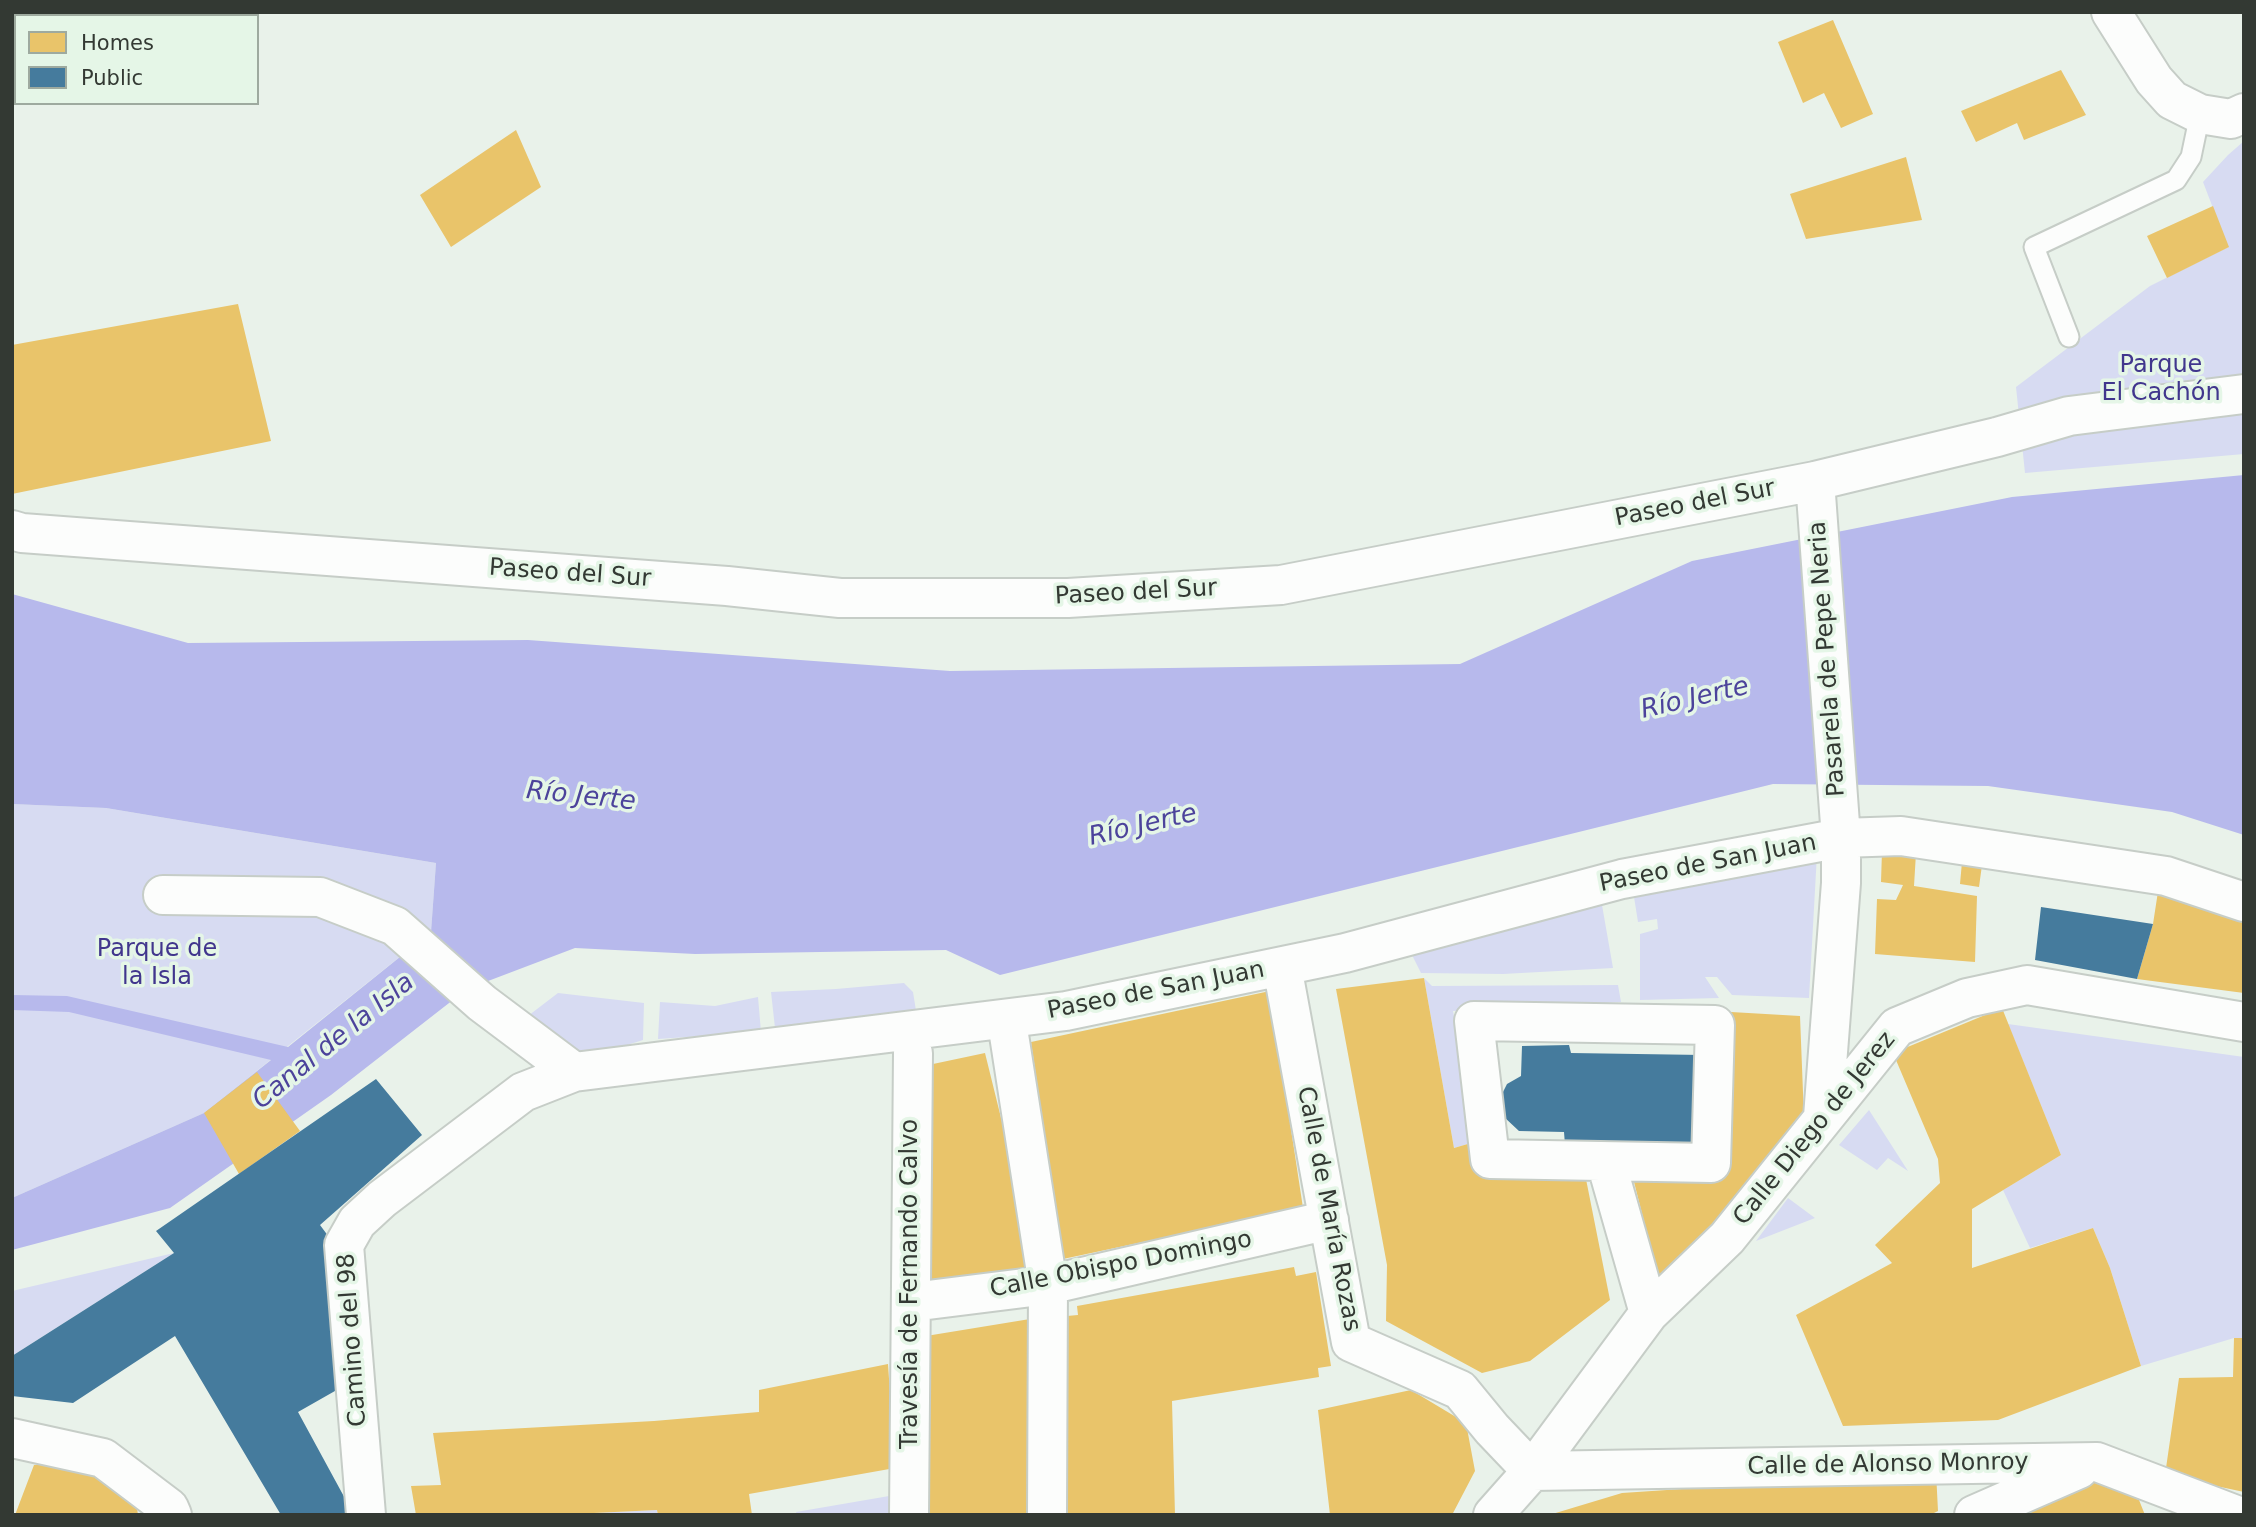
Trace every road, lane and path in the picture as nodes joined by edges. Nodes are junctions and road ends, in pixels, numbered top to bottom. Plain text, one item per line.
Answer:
1 (2111, 12) edge
2 (2244, 113) edge
3 (2200, 114) junction
4 (2069, 337) dead end
5 (2244, 394) edge
6 (1815, 481) junction
7 (12, 530) edge
8 (1841, 838) junction
9 (163, 895) dead end
10 (2244, 902) edge
11 (1400, 953) dead end
12 (1284, 978) junction
13 (2244, 1022) edge
14 (1009, 1035) junction
15 (848, 1038) junction
16 (913, 1053) junction
17 (574, 1072) junction
18 (1823, 1117) junction
19 (1606, 1162) junction
20 (1329, 1220) junction
21 (1048, 1285) junction
22 (912, 1302) junction
23 (1649, 1313) junction
24 (15, 1449) edge
25 (2097, 1462) junction
26 (1532, 1471) junction
27 (172, 1515) edge
28 (366, 1515) edge
29 (909, 1515) edge
30 (1047, 1515) edge
31 (1493, 1515) edge
32 (1974, 1515) edge
33 (2236, 1515) edge

1 - 3 street
2 - 3 street
3 - 4 lane
5 - 6 street, Paseo del Sur
6 - 7 street, Paseo del Sur
6 - 8 street, Pasarela de Pepe Neria
8 - 10 street, Paseo de San Juan
8 - 15 street, Paseo de San Juan
8 - 18 street, Pasarela de Pepe Neria
9 - 17 street
11 - 12 street
12 - 14 street
12 - 20 street, Calle de María Rozas
13 - 18 street, Calle Diego de Jerez
14 - 16 street
14 - 21 street
15 - 16 street
15 - 17 street, Paseo de San Juan
16 - 22 street, Travesía de Fernando Calvo
17 - 28 street, Camino del 98
18 - 23 street, Calle Diego de Jerez
19 - 19 street
19 - 23 street
20 - 21 street, Calle Obispo Domingo
20 - 26 street, Calle de María Rozas
21 - 22 street, Calle Obispo Domingo
21 - 30 street
22 - 29 street, Travesía de Fernando Calvo
23 - 26 street, Calle Diego de Jerez
24 - 27 street
25 - 26 street, Calle de Alonso Monroy
25 - 32 street
25 - 33 street, Calle de Alonso Monroy
26 - 31 street, Calle Diego de Jerez

